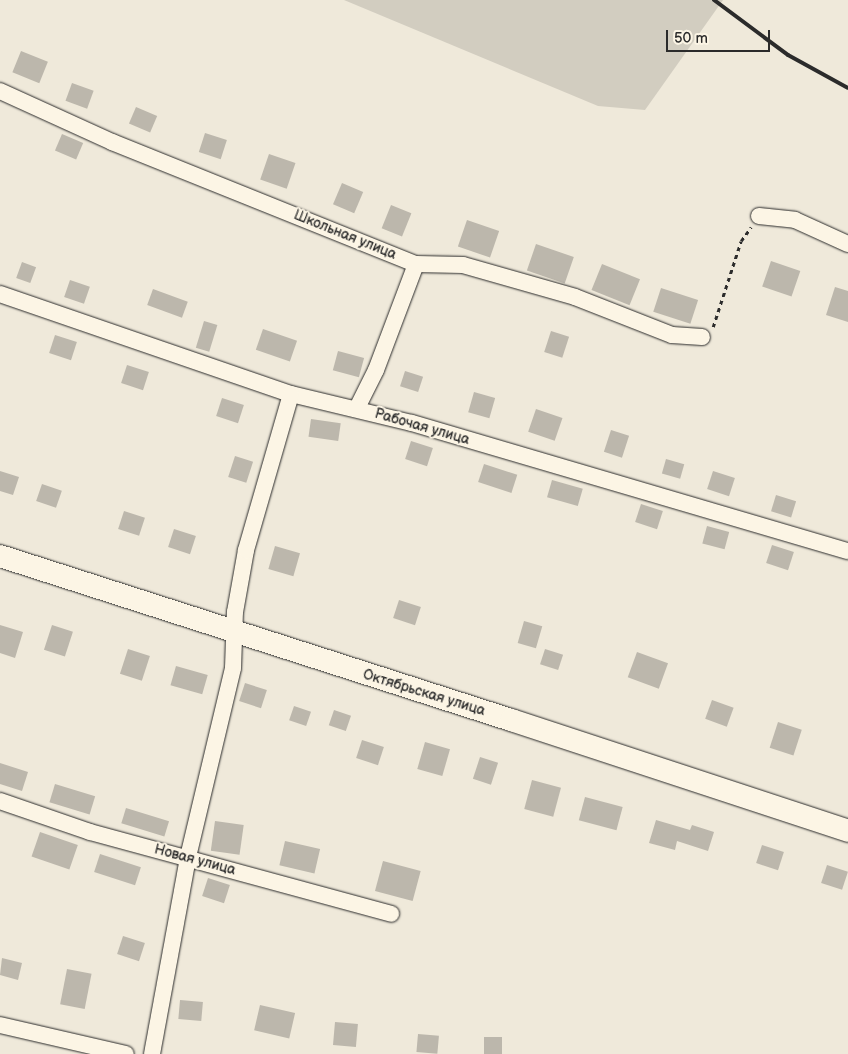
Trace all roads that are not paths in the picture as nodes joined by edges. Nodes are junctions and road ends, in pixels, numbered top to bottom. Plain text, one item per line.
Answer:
1 (0, 91) edge
2 (759, 216) road end
3 (848, 244) edge
4 (416, 264) junction
5 (0, 294) edge
6 (702, 337) road end
7 (291, 394) junction
8 (357, 408) junction
9 (848, 551) edge
10 (0, 556) edge
11 (233, 632) junction
12 (0, 801) edge
13 (848, 831) edge
14 (188, 857) junction
15 (391, 914) dead end
16 (0, 1025) edge
17 (126, 1054) edge
18 (152, 1054) edge

1 - 4 street, Школьная улица
2 - 3 street
4 - 6 street, Школьная улица
4 - 8 street
5 - 7 street, Рабочая улица
7 - 8 street, Рабочая улица
7 - 11 street
8 - 9 street, Рабочая улица
10 - 11 street, Октябрьская улица
11 - 13 street, Октябрьская улица
11 - 14 street
12 - 14 street, Новая улица
14 - 15 street, Новая улица
14 - 18 street
16 - 17 street

